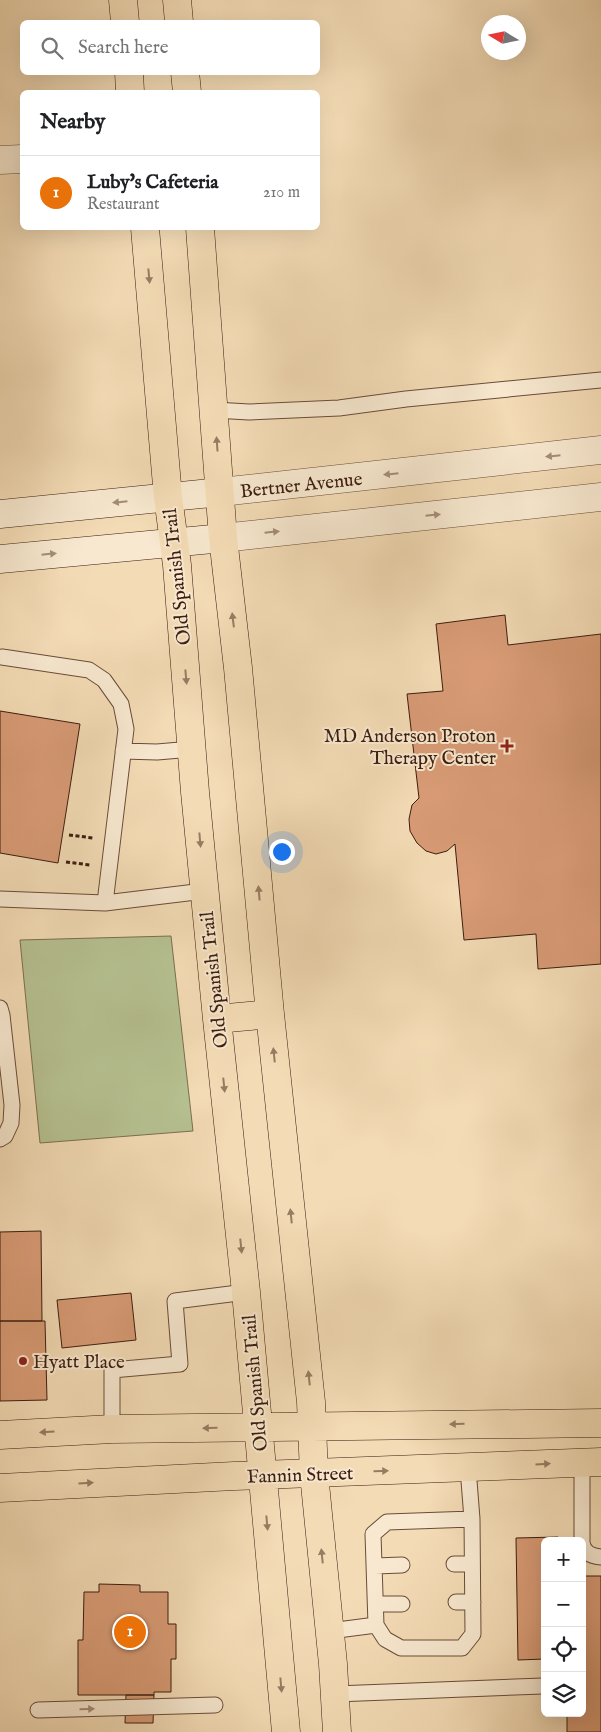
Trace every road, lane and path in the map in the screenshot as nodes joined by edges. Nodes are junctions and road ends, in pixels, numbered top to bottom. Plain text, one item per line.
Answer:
1 (123, 0) edge
2 (176, 0) edge
3 (125, 20) edge
4 (179, 20) edge
5 (128, 75) edge
6 (185, 75) edge
7 (130, 90) edge
8 (187, 90) edge
9 (20, 159) edge
10 (0, 160) edge
11 (145, 230) edge
12 (200, 230) edge
13 (601, 380) edge
14 (214, 410) junction
15 (601, 450) edge
16 (220, 492) junction
17 (168, 497) junction
18 (601, 497) edge
19 (0, 514) edge
20 (223, 538) junction
21 (175, 542) junction
22 (0, 559) edge
23 (2, 657) dead end
24 (192, 749) junction
25 (124, 751) junction
26 (204, 892) junction
27 (0, 899) edge
28 (105, 903) junction
29 (0, 1008) edge
30 (270, 1014) junction
31 (217, 1019) junction
32 (0, 1139) edge
33 (246, 1292) junction
34 (601, 1423) edge
35 (313, 1426) junction
36 (258, 1427) junction
37 (112, 1429) junction
38 (0, 1435) edge
39 (591, 1463) edge
40 (468, 1468) junction
41 (314, 1474) junction
42 (263, 1475) junction
43 (0, 1488) edge
44 (472, 1519) junction
45 (583, 1537) edge
46 (586, 1550) edge
47 (601, 1557) edge
48 (454, 1564) dead end
49 (472, 1564) junction
50 (402, 1565) dead end
51 (374, 1566) junction
52 (456, 1602) dead end
53 (473, 1602) junction
54 (376, 1604) junction
55 (402, 1604) dead end
56 (376, 1625) junction
57 (330, 1631) junction
58 (541, 1686) edge
59 (335, 1694) junction
60 (215, 1705) dead end
61 (38, 1710) dead end
62 (286, 1732) edge
63 (337, 1732) edge

1 - 3 main road
2 - 4 main road
5 - 7 main road
6 - 8 main road
9 - 10 street
11 -> 17 main road, Old Spanish Trail
12 - 14 main road
13 - 14 lane
16 -> 14 main road
15 -> 16 street, Bertner Avenue
16 - 17 street, Bertner Avenue
16 - 20 main road
17 -> 19 street, Bertner Avenue
17 - 21 main road, Old Spanish Trail
20 -> 18 street
20 - 21 street
30 -> 20 main road
22 -> 21 street
21 -> 24 main road, Old Spanish Trail
23 - 25 lane
24 - 25 lane
24 -> 26 main road, Old Spanish Trail
25 - 28 lane
26 - 28 lane
26 - 31 main road, Old Spanish Trail
27 - 28 lane
29 - 32 lane
30 - 31 main road
35 -> 30 main road
31 -> 33 main road, Old Spanish Trail
33 - 36 main road, Old Spanish Trail
33 - 37 lane
34 -> 35 main road
35 - 36 main road
35 - 41 main road
36 -> 37 main road
36 - 42 main road, Old Spanish Trail
37 -> 38 main road
40 -> 39 main road, Fannin Street
39 - 45 lane
41 -> 40 main road, Fannin Street
40 - 44 lane
41 - 42 main road, Fannin Street
57 -> 41 main road
43 -> 42 main road, Fannin Street
42 -> 62 main road, Old Spanish Trail
44 - 49 lane
44 - 51 lane
46 - 47 lane
48 - 49 lane
49 - 53 lane
50 - 51 lane
51 - 54 lane
52 - 53 lane
53 - 56 lane
54 - 55 lane
54 - 56 lane
56 - 57 lane
57 - 59 main road
58 - 59 lane
59 - 63 main road
61 -> 60 lane

